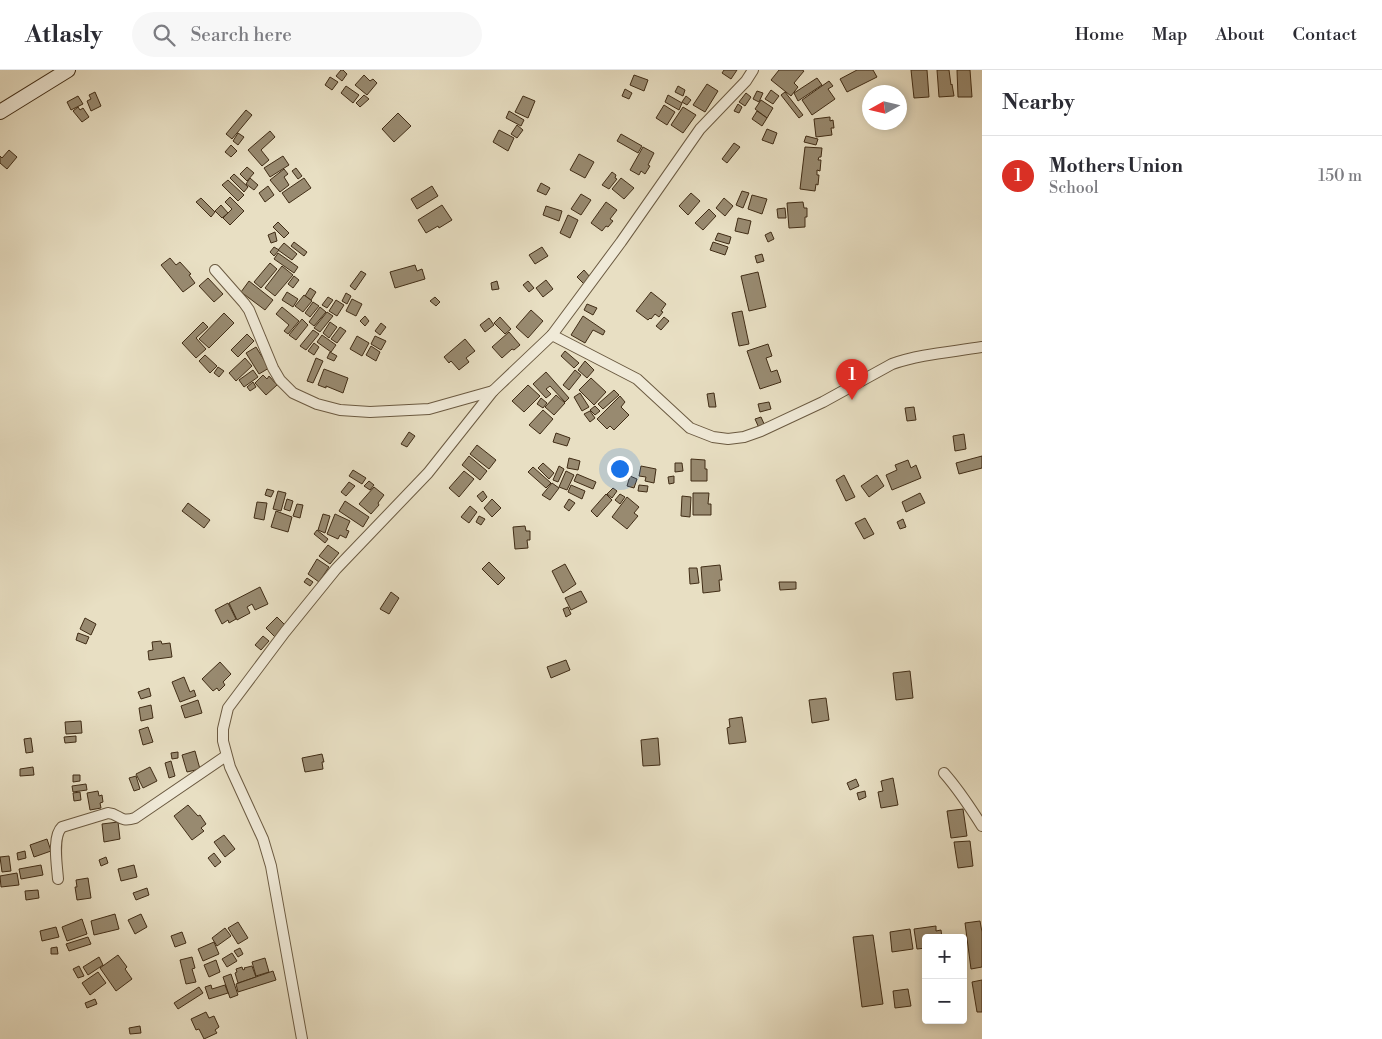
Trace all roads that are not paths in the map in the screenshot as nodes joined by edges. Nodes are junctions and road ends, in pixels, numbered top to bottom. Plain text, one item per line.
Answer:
1 (68, 70) edge
2 (753, 70) edge
3 (0, 112) edge
4 (215, 270) dead end
5 (552, 335) junction
6 (982, 347) edge
7 (493, 391) junction
8 (226, 756) junction
9 (944, 773) dead end
10 (982, 826) edge
11 (58, 879) dead end
12 (302, 1039) edge

1 - 3 main road
2 - 5 street
4 - 7 street
5 - 6 street
5 - 7 street
7 - 8 street
8 - 11 street
8 - 12 street
9 - 10 street

